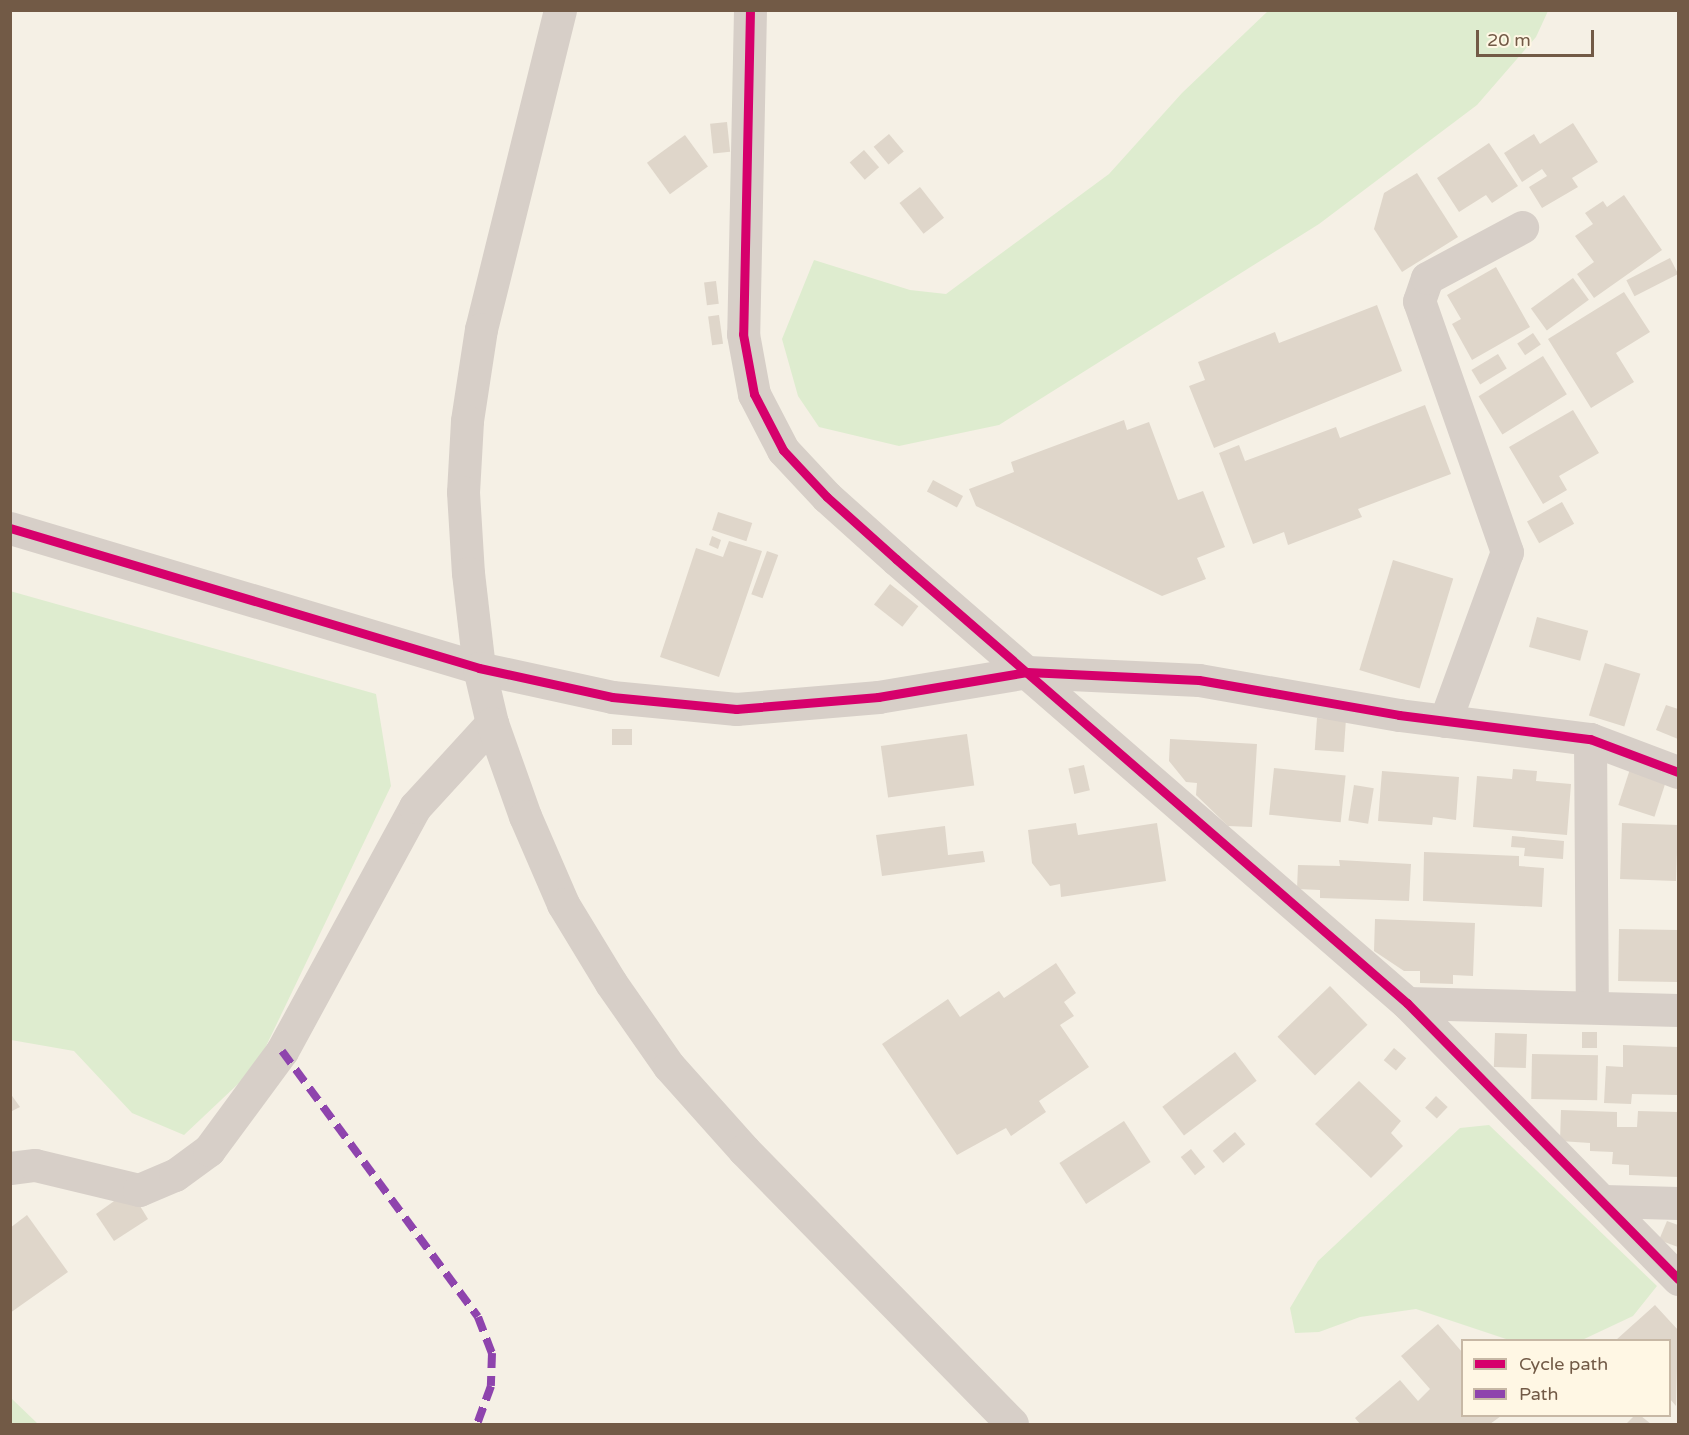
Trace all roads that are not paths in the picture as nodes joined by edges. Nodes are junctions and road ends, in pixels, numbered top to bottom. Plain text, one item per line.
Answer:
1 (560, 10) edge
2 (750, 10) edge
3 (1522, 226) dead end
4 (10, 528) edge
5 (479, 668) junction
6 (1027, 672) junction
7 (1445, 721) junction
8 (492, 723) junction
9 (1590, 739) junction
10 (1678, 772) edge
11 (1407, 1003) junction
12 (1592, 1006) junction
13 (1678, 1010) edge
14 (10, 1168) edge
15 (1604, 1201) junction
16 (1678, 1203) edge
17 (1678, 1279) edge
18 (1012, 1425) edge

1 - 5 street
2 - 6 street
3 - 7 street
4 - 5 street
5 - 6 street
5 - 8 street
6 - 7 street
6 - 11 street
7 - 9 street
8 - 14 street
8 - 18 street
9 - 10 street
9 - 12 street
11 - 12 street
11 - 15 street
12 - 13 street
15 - 16 street
15 - 17 street

